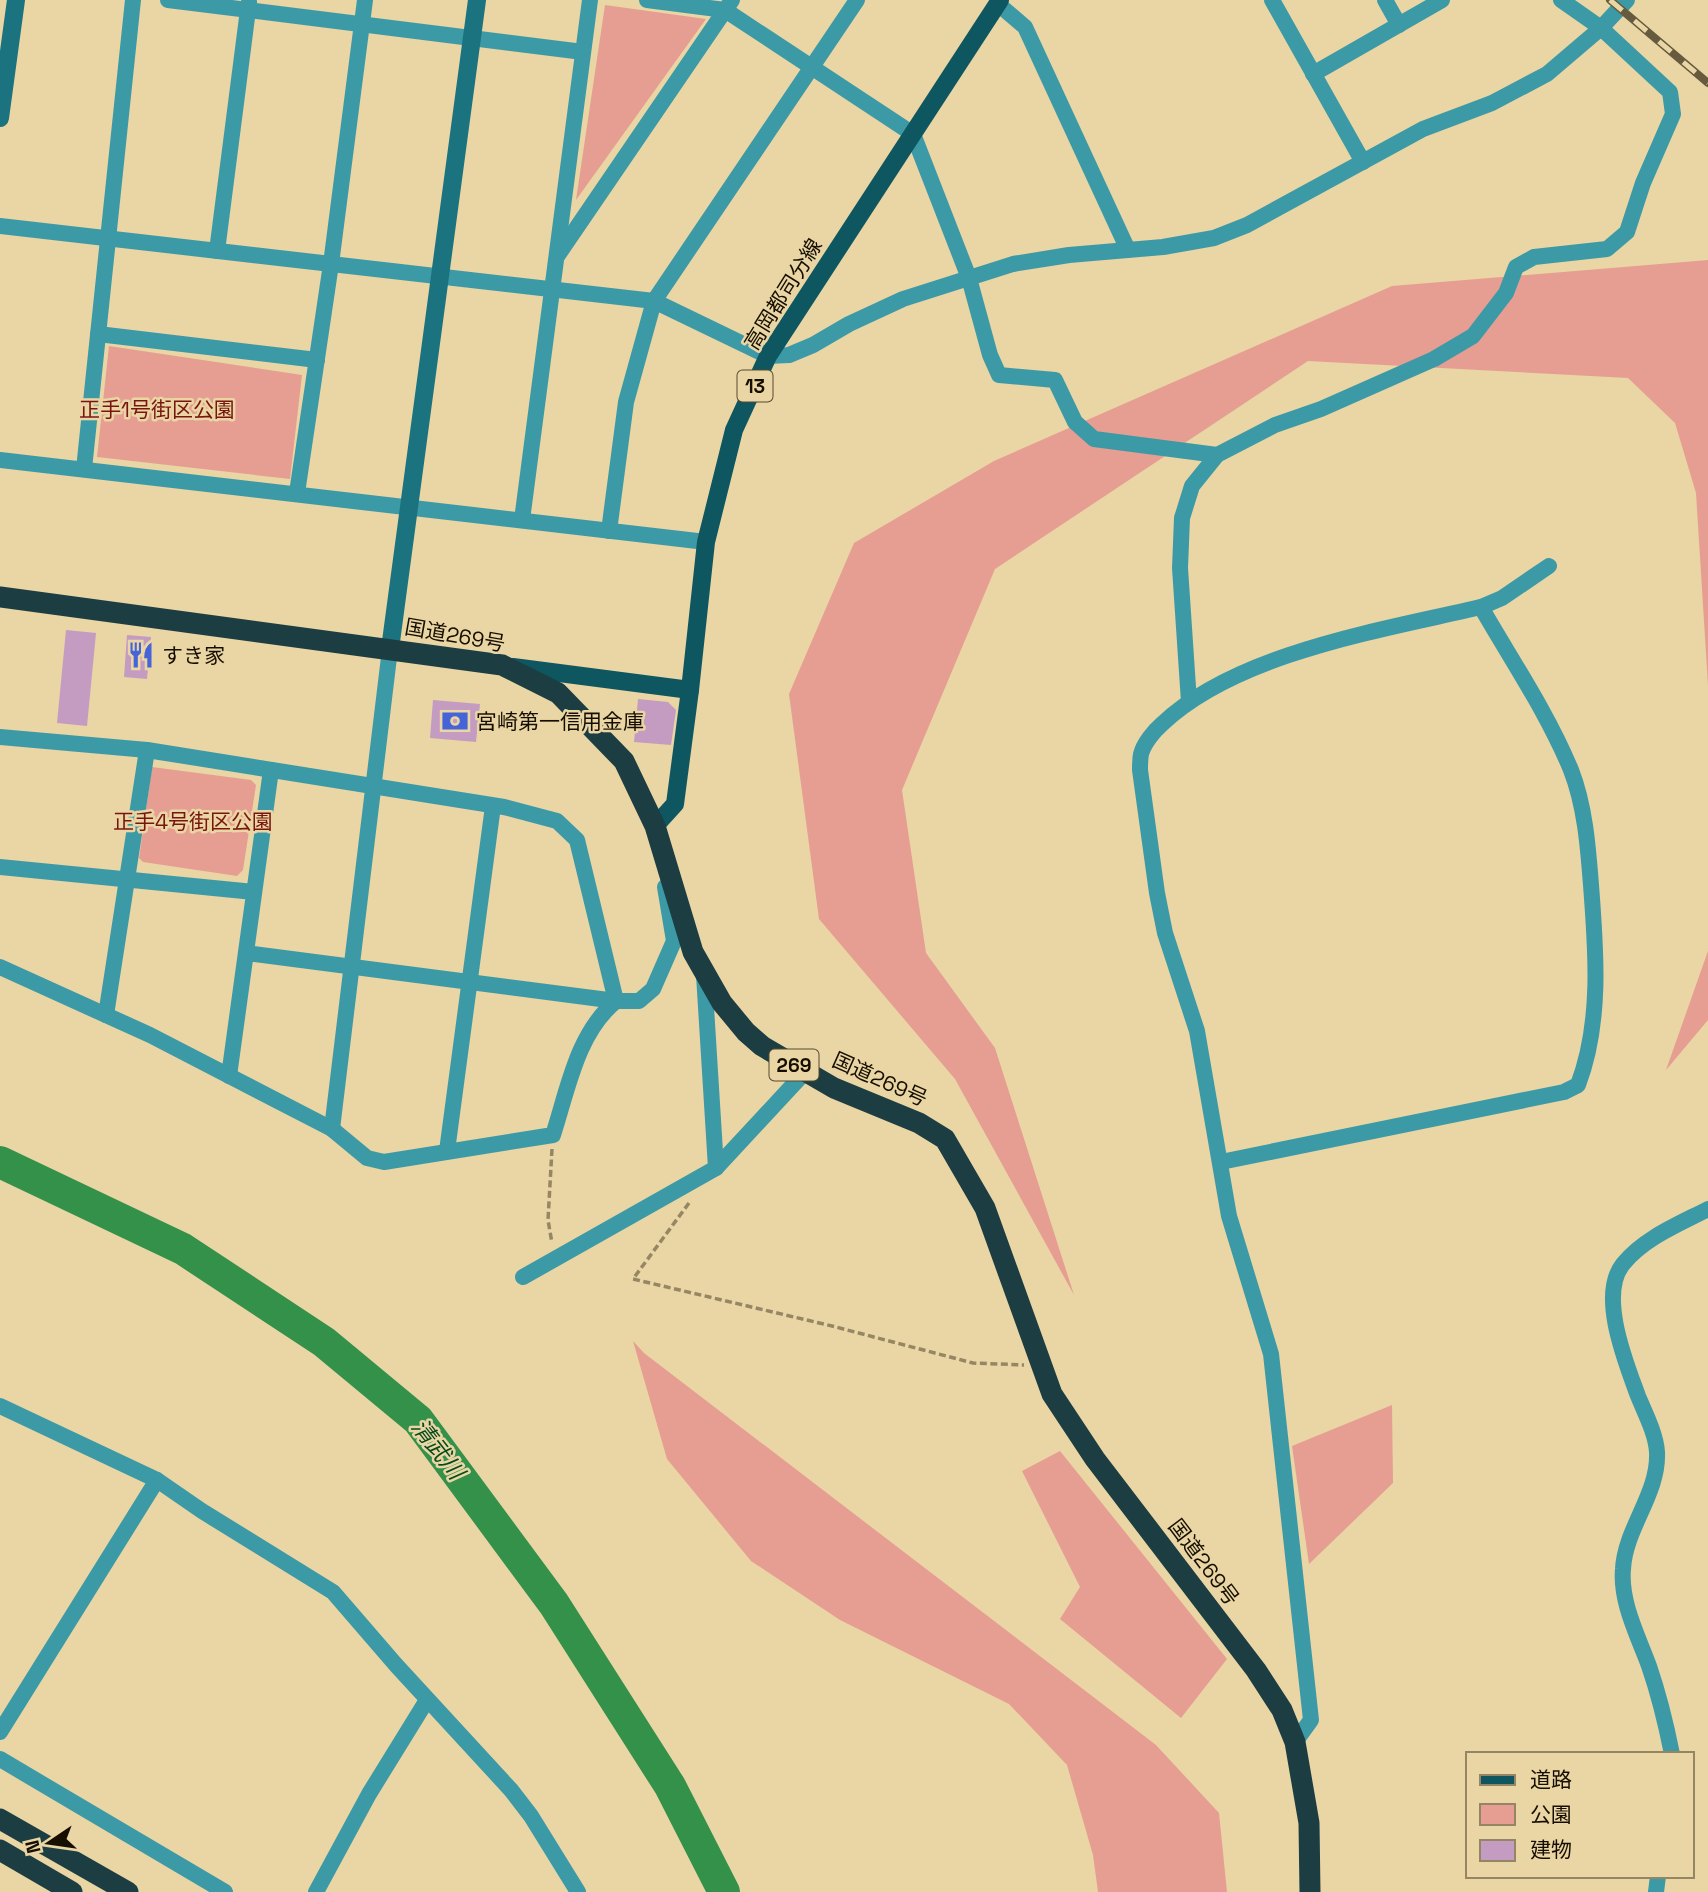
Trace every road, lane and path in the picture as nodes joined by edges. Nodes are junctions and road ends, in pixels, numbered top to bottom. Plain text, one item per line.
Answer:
1 (16, 0) edge
2 (133, 0) edge
3 (169, 0) edge
4 (365, 0) edge
5 (477, 0) edge
6 (590, 0) edge
7 (647, 0) edge
8 (857, 0) edge
9 (1272, 0) edge
10 (1385, 0) edge
11 (1442, 0) edge
12 (1560, 0) edge
13 (1627, 0) edge
14 (999, 2) edge
15 (249, 5) edge
16 (729, 5) edge
17 (362, 24) junction
18 (1399, 25) junction
19 (1601, 28) junction
20 (472, 38) junction
21 (583, 52) junction
22 (810, 67) junction
23 (1313, 74) junction
24 (0, 118) edge
25 (913, 134) junction
26 (1363, 162) junction
27 (0, 226) edge
28 (108, 239) junction
29 (1128, 250) junction
30 (217, 251) junction
31 (556, 258) junction
32 (331, 264) junction
33 (440, 277) junction
34 (969, 278) junction
35 (552, 290) junction
36 (654, 301) junction
37 (98, 334) junction
38 (768, 356) junction
39 (317, 360) junction
40 (1217, 455) junction
41 (0, 460) edge
42 (84, 469) junction
43 (297, 493) junction
44 (409, 506) junction
45 (522, 520) junction
46 (608, 531) junction
47 (706, 542) junction
48 (1549, 566) dead end
49 (0, 597) edge
50 (1481, 607) junction
51 (390, 649) junction
52 (502, 665) junction
53 (690, 690) junction
54 (1189, 702) junction
55 (0, 737) edge
56 (147, 750) junction
57 (271, 770) junction
58 (373, 787) junction
59 (493, 806) junction
60 (655, 826) junction
61 (0, 867) edge
62 (127, 879) junction
63 (254, 892) junction
64 (246, 953) junction
65 (0, 967) edge
66 (352, 967) junction
67 (703, 969) junction
68 (471, 982) junction
69 (616, 1001) junction
70 (106, 1015) junction
71 (806, 1071) junction
72 (229, 1076) junction
73 (332, 1129) junction
74 (553, 1135) junction
75 (447, 1151) junction
76 (1221, 1162) junction
77 (716, 1168) junction
78 (691, 1201) dead end
79 (1708, 1209) edge
80 (555, 1259) junction
81 (523, 1277) dead end
82 (1042, 1366) junction
83 (0, 1406) edge
84 (157, 1480) junction
85 (427, 1700) junction
86 (0, 1732) edge
87 (1295, 1741) junction
88 (1672, 1752) edge
89 (0, 1759) edge
90 (0, 1819) edge
91 (0, 1850) edge
92 (72, 1892) edge
93 (128, 1892) edge
94 (225, 1892) edge
95 (316, 1892) edge
96 (578, 1892) edge
97 (1310, 1892) edge

1 - 24 street
2 - 28 street
3 - 15 street
4 - 17 street
5 - 20 street
6 - 21 street
7 - 16 street
8 - 22 street
9 - 23 street
10 - 18 street
11 - 18 street
12 - 19 street
13 - 19 street
14 - 25 main road, 高岡都司分線 / 13
14 - 29 street
15 - 17 street
15 - 30 street
16 - 22 street
16 - 31 street
17 - 20 street
17 - 32 street
18 - 23 street
19 - 26 street
19 - 40 street
20 - 21 street
20 - 33 street
21 - 31 street
22 - 25 street
22 - 36 street
23 - 26 street
25 - 34 street
25 - 38 main road, 高岡都司分線 / 13
26 - 29 street
27 - 28 street
28 - 30 street
28 - 37 street
29 - 34 street
30 - 32 street
31 - 35 street
32 - 33 street
32 - 39 street
33 - 35 street
33 - 44 street
34 - 38 street
34 - 40 street
35 - 36 street
35 - 45 street
36 - 38 street
36 - 46 street
37 - 39 street
37 - 42 street
38 - 47 main road, 高岡都司分線 / 13
39 - 43 street
40 - 54 street
41 - 42 street
42 - 43 street
43 - 44 street
44 - 45 street
44 - 51 street
45 - 46 street
46 - 47 street
47 - 53 main road, 高岡都司分線 / 13
48 - 50 street
49 - 51 highway, 国道269号 / 269
50 - 54 street
50 - 76 street
51 - 52 highway, 国道269号 / 269
51 - 58 street
52 - 53 main road
52 - 60 highway, 国道269号 / 269
53 - 60 main road, 高岡都司分線 / 13
54 - 76 street
55 - 56 street
56 - 57 street
56 - 62 street
57 - 58 street
57 - 63 street
58 - 59 street
58 - 66 street
59 - 68 street
59 - 69 street
60 - 67 highway, 国道269号 / 269
60 - 69 street
61 - 62 street
62 - 63 street
62 - 70 street
63 - 64 street
64 - 66 street
64 - 72 street
65 - 70 street
66 - 68 street
66 - 73 street
67 - 71 highway, 国道269号 / 269
67 - 77 street
68 - 69 street
68 - 75 street
69 - 74 street
70 - 72 street
71 - 77 street
71 - 82 highway, 国道269号 / 269
72 - 73 street
73 - 75 street
74 - 75 street
74 - 80 path
76 - 87 street
77 - 80 street
78 - 82 path
79 - 88 street
80 - 81 street
82 - 87 highway, 国道269号 / 269
83 - 84 street
84 - 85 street
84 - 86 street
85 - 95 street
85 - 96 street
87 - 97 highway, 国道269号 / 269
89 - 94 street
90 - 93 highway
91 - 92 highway

